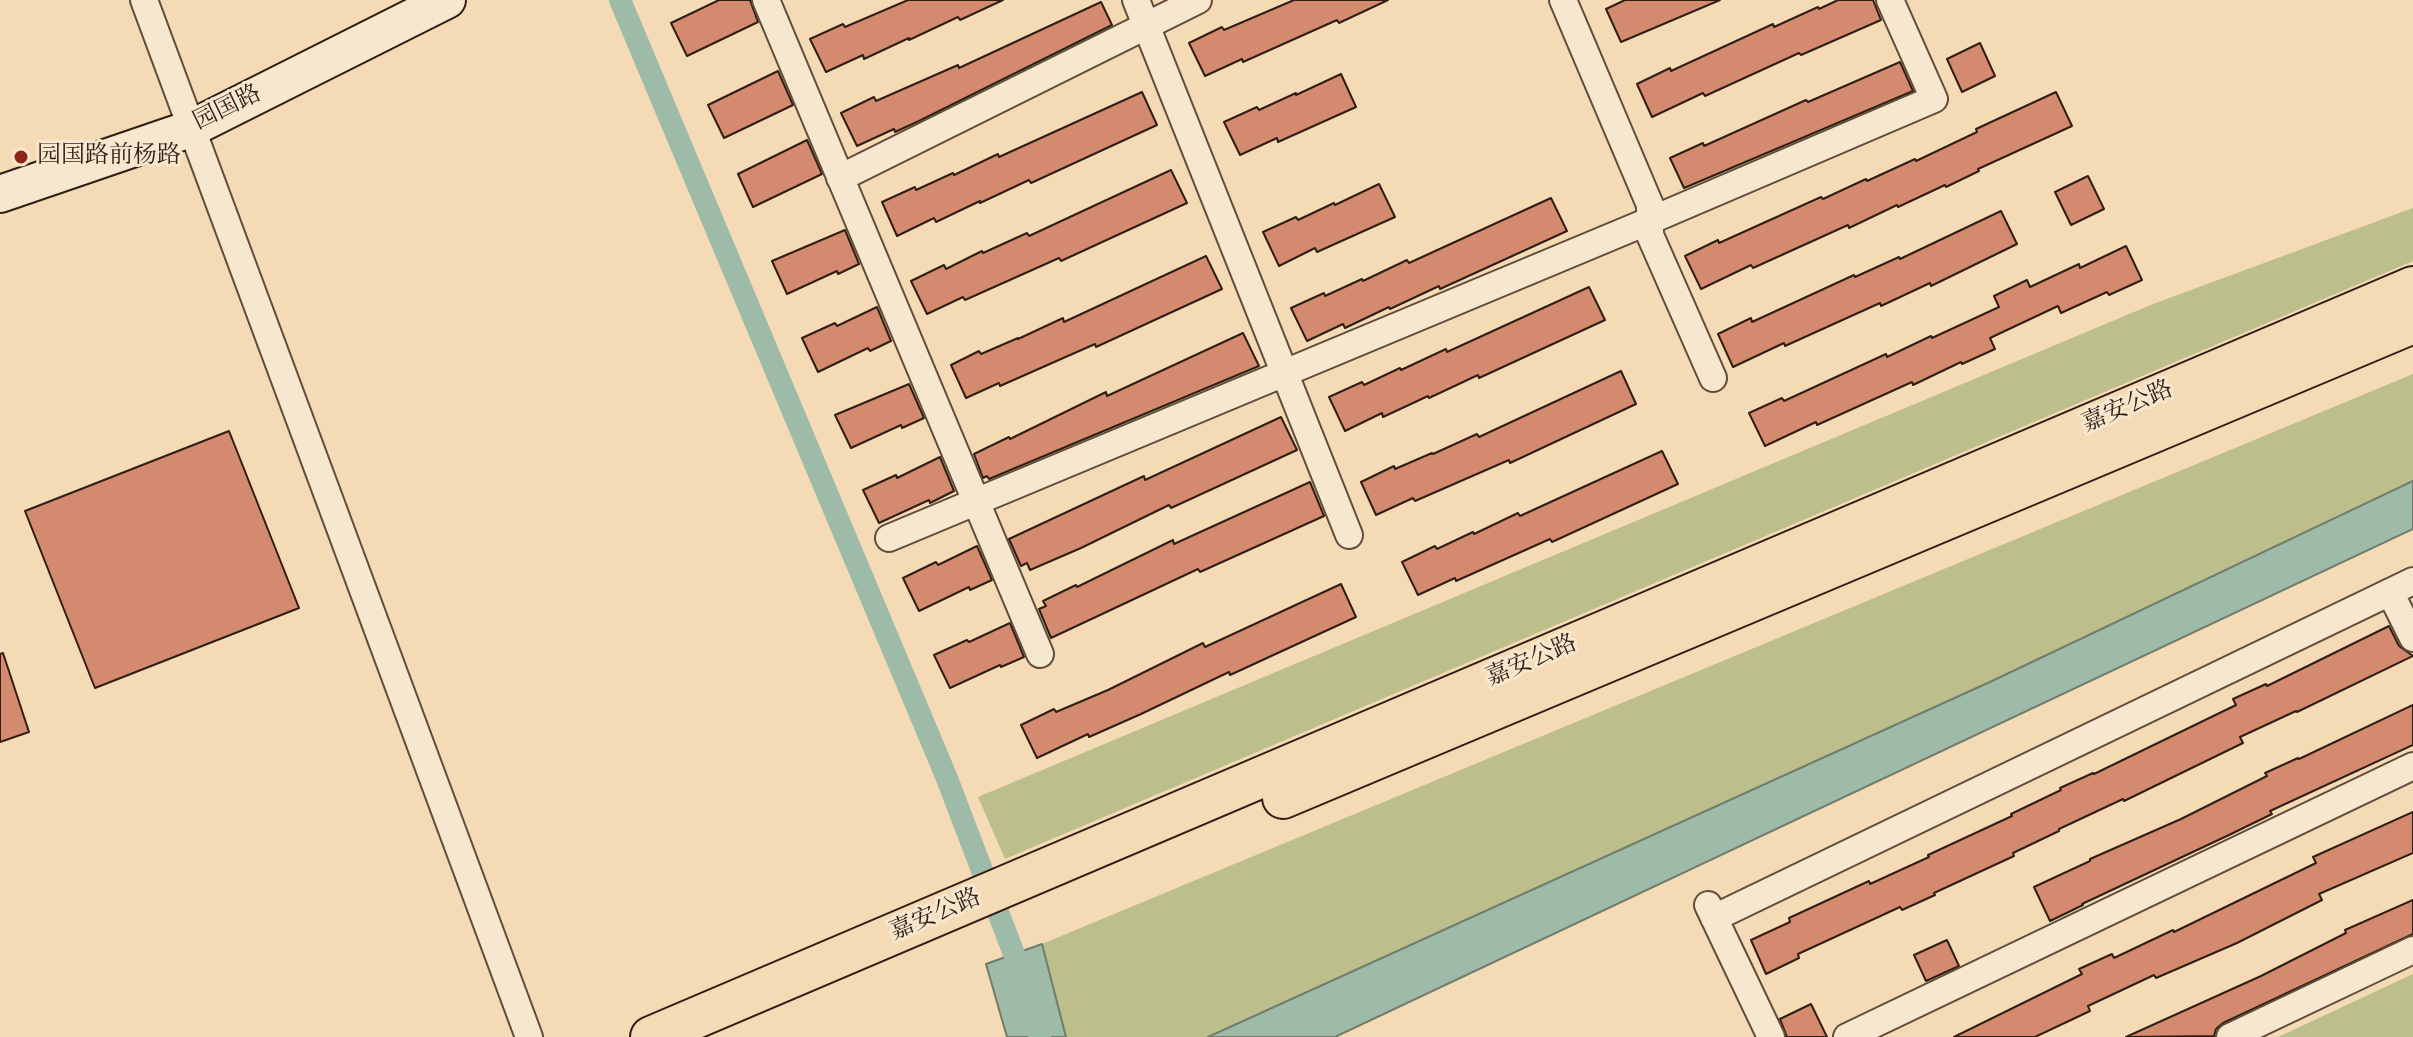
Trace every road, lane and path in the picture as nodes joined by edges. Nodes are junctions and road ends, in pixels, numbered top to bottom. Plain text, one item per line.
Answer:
1 (144, 0) edge
2 (447, 0) edge
3 (766, 0) edge
4 (1136, 0) edge
5 (1198, 0) edge
6 (1563, 0) edge
7 (1890, 0) edge
8 (1147, 26) junction
9 (190, 129) junction
10 (840, 178) junction
11 (0, 194) edge
12 (1649, 221) junction
13 (2413, 287) edge
14 (2413, 323) edge
15 (1285, 373) junction
16 (1713, 378) dead end
17 (976, 502) junction
18 (1349, 535) dead end
19 (889, 538) dead end
20 (2402, 586) edge
21 (2413, 638) edge
22 (1040, 654) dead end
23 (2413, 766) edge
24 (1031, 890) junction
25 (966, 918) junction
26 (2413, 950) edge
27 (529, 1037) edge
28 (651, 1037) edge
29 (715, 1037) edge
30 (1771, 1037) edge
31 (1847, 1037) edge
32 (2230, 1037) edge

1 - 9 street
2 - 9 street, 园国路
3 - 10 street
4 - 8 street
5 - 8 street
6 - 12 street
7 - 12 street
8 - 10 street
8 - 15 street
9 - 11 street, 园国路
9 - 27 street
10 - 17 street
12 - 15 street
12 - 16 street
13 - 24 main road, 嘉安公路
14 - 24 main road, 嘉安公路
15 - 17 street
15 - 18 street
17 - 19 street
17 - 22 street
20 - 21 street
20 - 30 street
23 - 31 street
24 - 25 main road, 嘉安公路
25 - 28 main road, 嘉安公路
25 - 29 main road, 嘉安公路
26 - 32 street

